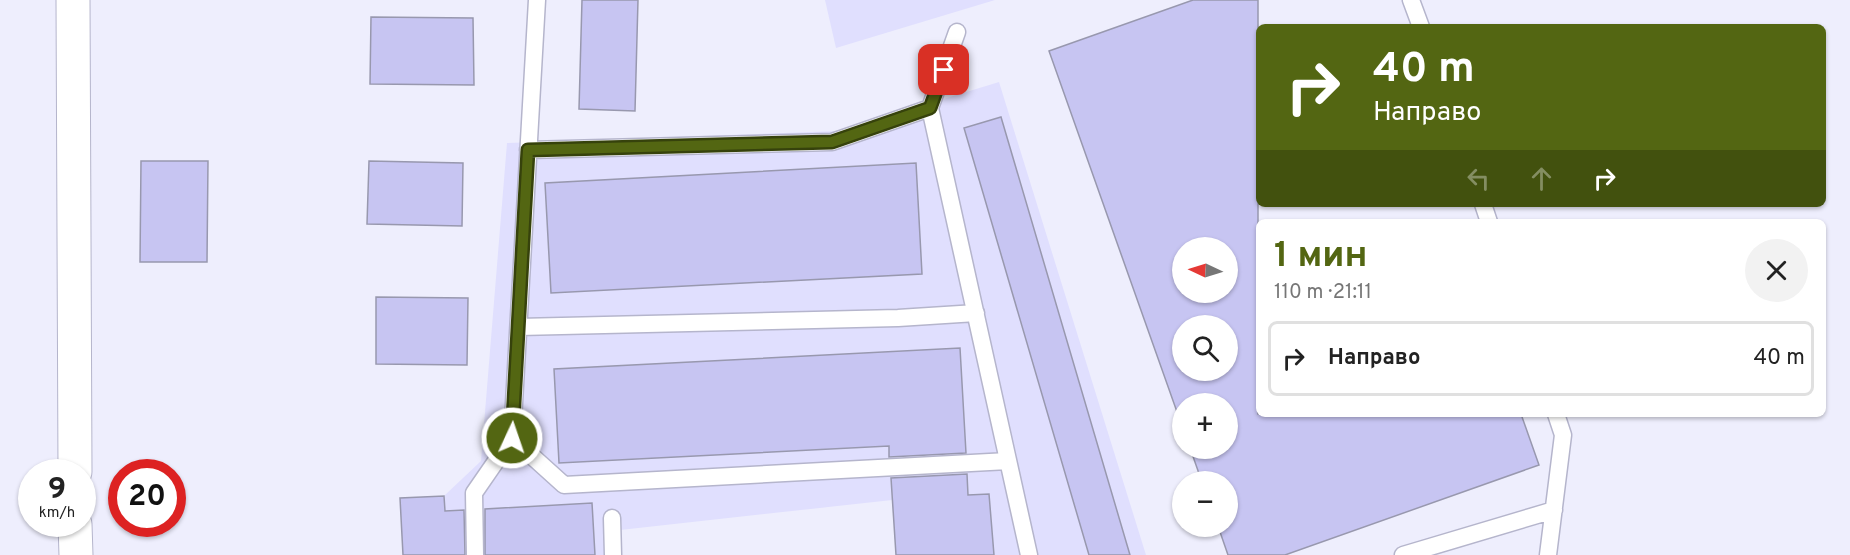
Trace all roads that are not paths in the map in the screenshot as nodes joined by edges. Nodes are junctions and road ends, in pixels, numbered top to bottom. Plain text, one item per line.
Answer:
1 (72, 0) edge
2 (537, 0) edge
3 (1412, 0) edge
4 (1420, 24) edge
5 (957, 32) dead end
6 (930, 108) junction
7 (528, 150) junction
8 (976, 313) junction
9 (519, 327) junction
10 (1557, 417) edge
11 (512, 438) junction
12 (75, 459) edge
13 (1008, 461) junction
14 (1554, 510) junction
15 (612, 518) dead end
16 (75, 537) edge
17 (76, 555) edge
18 (476, 555) edge
19 (613, 555) edge
20 (1029, 555) edge
21 (1403, 555) edge
22 (1548, 555) edge

1 - 12 street
2 - 7 lane
3 - 4 lane
5 - 6 lane
6 - 7 lane
6 - 8 lane
7 - 9 lane
8 - 9 lane
8 - 13 lane
9 - 11 lane
10 - 14 lane
11 - 13 lane
11 - 18 lane
13 - 20 lane
14 - 21 lane
14 - 22 lane
15 - 19 lane
16 - 17 street

